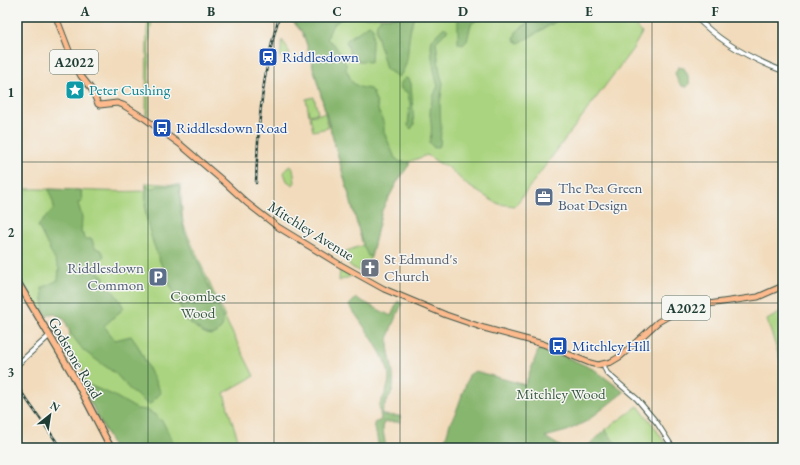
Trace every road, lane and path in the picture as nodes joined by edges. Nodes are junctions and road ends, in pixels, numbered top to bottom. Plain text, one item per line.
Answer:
1 (56, 17) edge
2 (696, 17) edge
3 (783, 71) edge
4 (17, 281) edge
5 (783, 286) edge
6 (49, 336) junction
7 (17, 365) edge
8 (604, 365) junction
9 (111, 448) edge
10 (673, 448) edge

1 - 8 main road, Mitchley Avenue / A2022
2 - 3 street
4 - 6 highway, Godstone Road
5 - 8 main road, A2022
6 - 7 street
6 - 9 highway, Godstone Road
8 - 10 street

